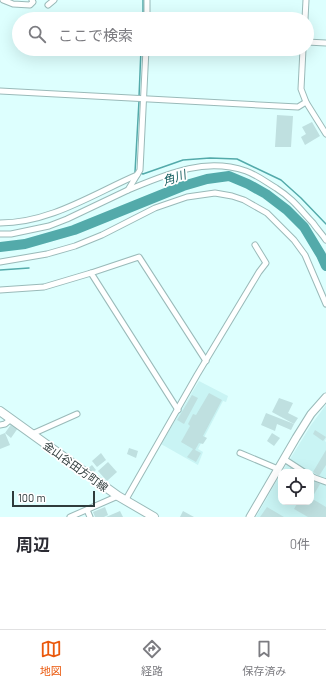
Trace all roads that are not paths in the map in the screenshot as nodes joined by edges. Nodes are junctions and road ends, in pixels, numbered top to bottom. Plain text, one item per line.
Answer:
1 (3, 0) edge
2 (32, 0) edge
3 (54, 0) edge
4 (147, 0) edge
5 (306, 0) edge
6 (48, 5) dead end
7 (147, 12) edge
8 (305, 12) edge
9 (314, 42) edge
10 (326, 43) edge
11 (146, 56) edge
12 (303, 56) edge
13 (0, 91) edge
14 (144, 99) junction
15 (306, 102) junction
16 (326, 134) edge
17 (137, 175) junction
18 (128, 190) junction
19 (0, 223) edge
20 (0, 234) edge
21 (326, 240) edge
22 (255, 245) dead end
23 (0, 262) edge
24 (90, 273) junction
25 (0, 290) edge
26 (326, 304) edge
27 (206, 361) junction
28 (326, 397) edge
29 (178, 410) junction
30 (0, 411) edge
31 (77, 414) dead end
32 (11, 419) junction
33 (0, 425) edge
34 (32, 434) junction
35 (240, 453) dead end
36 (284, 459) junction
37 (278, 469) junction
38 (299, 469) edge
39 (314, 478) edge
40 (326, 482) edge
41 (122, 499) junction
42 (87, 510) junction
43 (70, 517) edge
44 (90, 517) edge
45 (154, 517) edge
46 (250, 517) edge

1 - 2 street
3 - 6 street
4 - 7 street
5 - 8 street
9 - 10 street
11 - 14 street
12 - 15 street
13 - 14 street
14 - 15 street
14 - 17 street
15 - 16 street
17 - 18 street
17 - 19 street
18 - 20 street
18 - 21 street
22 - 27 street
23 - 26 street
24 - 25 street
24 - 27 street
24 - 29 street
27 - 29 street
28 - 36 street
29 - 41 street
30 - 32 main road, 金山谷田方町線
31 - 34 street
32 - 33 street
32 - 34 main road, 金山谷田方町線
34 - 41 main road, 金山谷田方町線
35 - 37 street
36 - 37 street
36 - 38 street
37 - 46 street
39 - 40 street
41 - 42 street
41 - 45 main road, 金山谷田方町線
42 - 43 street
42 - 44 street

